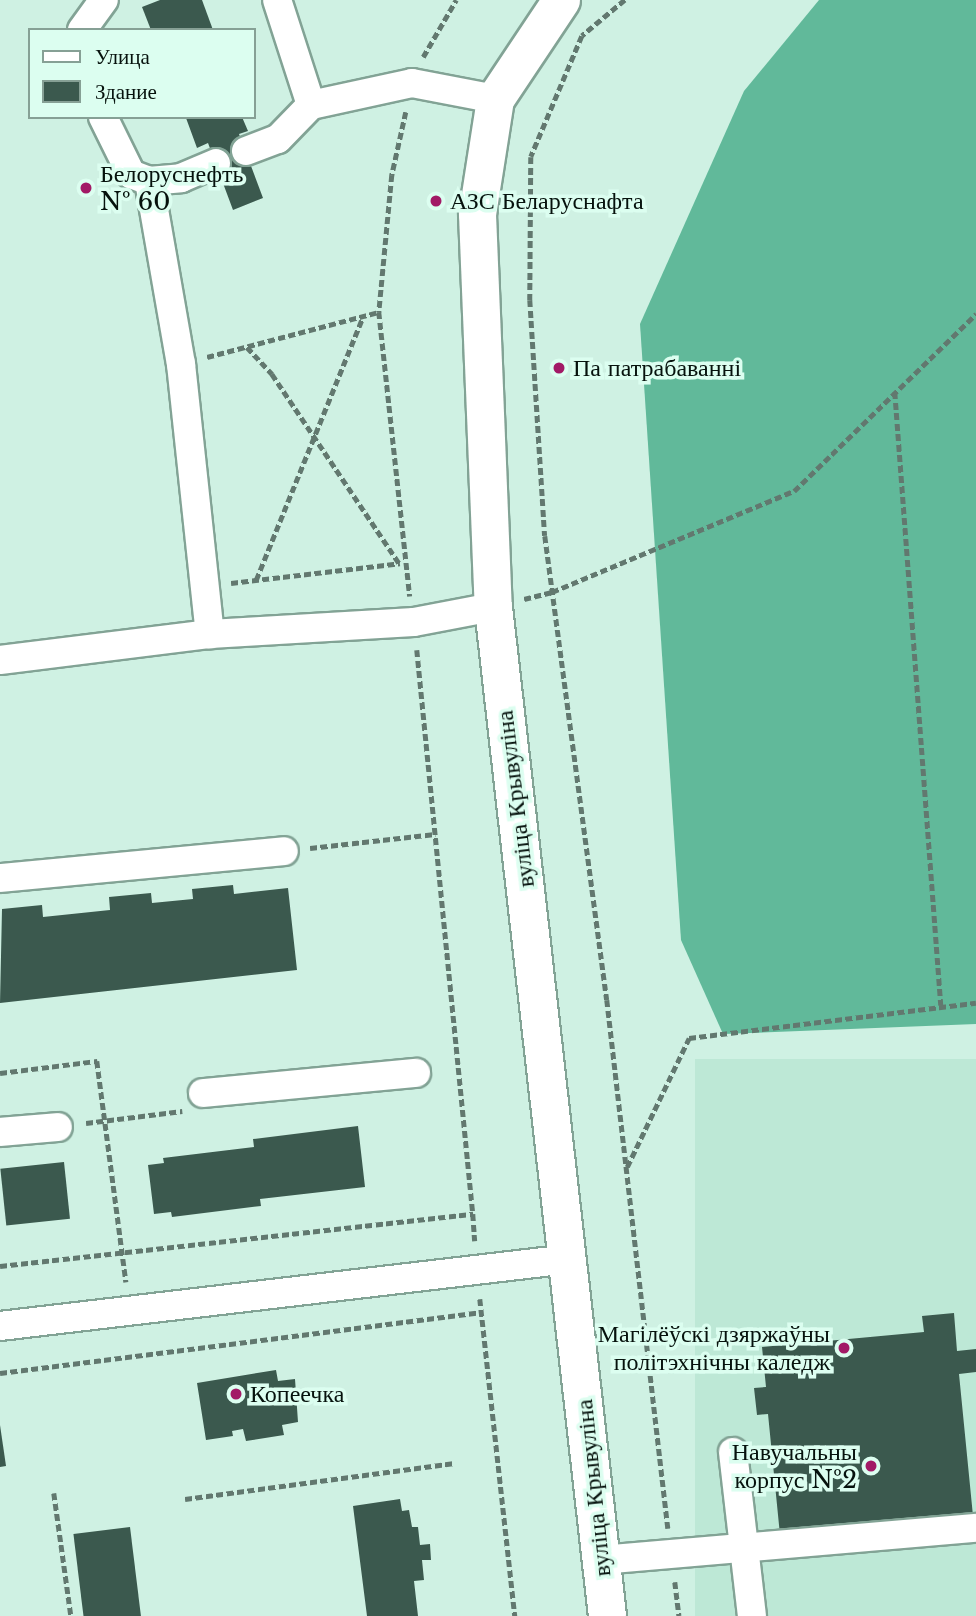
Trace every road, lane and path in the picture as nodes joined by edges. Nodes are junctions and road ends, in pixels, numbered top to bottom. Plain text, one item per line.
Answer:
1 (104, 0) edge
2 (277, 0) edge
3 (561, 0) edge
4 (625, 0) edge
5 (83, 28) edge
6 (495, 99) junction
7 (311, 105) junction
8 (104, 119) edge
9 (246, 151) dead end
10 (216, 163) dead end
11 (149, 181) junction
12 (379, 312) dead end
13 (976, 314) edge
14 (363, 317) junction
15 (247, 347) junction
16 (180, 364) junction
17 (895, 392) junction
18 (314, 438) junction
19 (257, 580) junction
20 (205, 586) junction
21 (552, 592) junction
22 (493, 607) junction
23 (210, 634) junction
24 (0, 660) edge
25 (435, 834) dead end
26 (284, 851) joint
27 (0, 878) edge
28 (976, 1003) edge
29 (941, 1005) junction
30 (0, 1073) edge
31 (416, 1073) dead end
32 (203, 1093) joint
33 (104, 1121) junction
34 (58, 1127) joint
35 (0, 1132) edge
36 (627, 1168) junction
37 (122, 1252) junction
38 (569, 1259) junction
39 (0, 1266) edge
40 (477, 1270) junction
41 (130, 1311) junction
42 (482, 1312) junction
43 (0, 1326) edge
44 (0, 1373) edge
45 (733, 1452) dead end
46 (456, 1463) dead end
47 (54, 1493) dead end
48 (185, 1499) dead end
49 (976, 1528) edge
50 (743, 1548) junction
51 (671, 1555) junction
52 (600, 1560) junction
53 (71, 1616) edge
54 (515, 1616) edge
55 (607, 1616) edge
56 (679, 1616) edge
57 (752, 1616) edge

1 - 5 street
2 - 7 street
3 - 6 main road, вуліца Крывуліна
4 - 21 path
6 - 7 street
6 - 22 main road, вуліца Крывуліна
7 - 9 street
8 - 11 street
10 - 11 street
11 - 16 street
12 - 14 path
13 - 17 path
14 - 15 path
14 - 18 path
15 - 16 path
15 - 18 path
16 - 20 street
17 - 21 path
17 - 29 path
18 - 19 path
18 - 19 path
19 - 20 path
20 - 23 street
21 - 22 path
21 - 36 path
22 - 23 street
22 - 38 main road, вуліца Крывуліна
23 - 24 street
25 - 26 path
26 - 27 street
28 - 29 path
29 - 36 path
30 - 33 path
31 - 32 street
32 - 33 path
33 - 34 path
33 - 37 path
34 - 35 street
36 - 51 path
37 - 39 path
37 - 40 path
37 - 41 path
38 - 40 street
38 - 52 main road, вуліца Крывуліна
40 - 41 street
40 - 42 path
41 - 43 street
42 - 44 path
42 - 54 path
45 - 50 street
46 - 48 path
47 - 53 path
49 - 50 street
50 - 51 street
50 - 57 street
51 - 52 street
51 - 56 path
52 - 55 main road, вуліца Крывуліна

